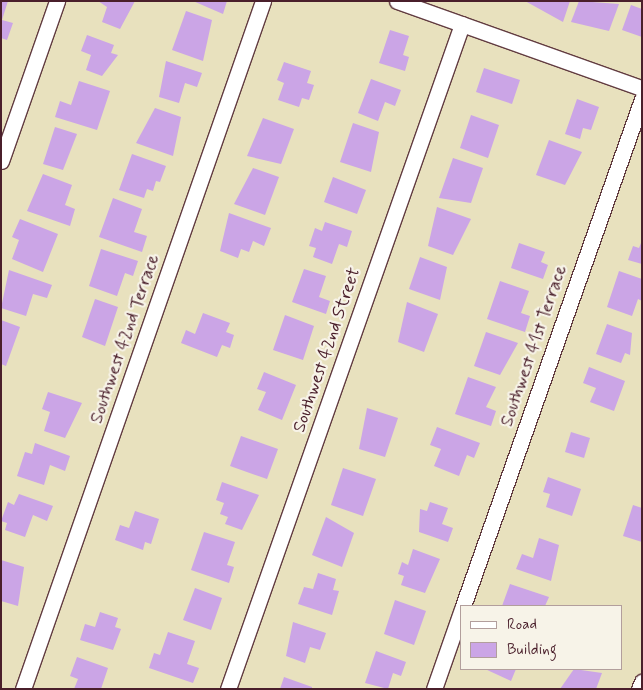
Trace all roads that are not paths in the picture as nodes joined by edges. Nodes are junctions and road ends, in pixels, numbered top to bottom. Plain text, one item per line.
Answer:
1 (57, 1) edge
2 (263, 1) edge
3 (396, 1) edge
4 (462, 24) junction
5 (642, 88) edge
6 (642, 99) edge
7 (1, 161) edge
8 (463, 605) edge
9 (460, 614) edge
10 (642, 682) edge
11 (23, 689) edge
12 (228, 689) edge
13 (434, 689) edge
14 (639, 689) edge

1 - 7 street
2 - 11 street, Southwest 42nd Terrace
3 - 4 street
4 - 5 street
4 - 12 street, Southwest 42nd Street
6 - 8 street, Southwest 41st Terrace
9 - 13 street, Southwest 41st Terrace
10 - 14 street

